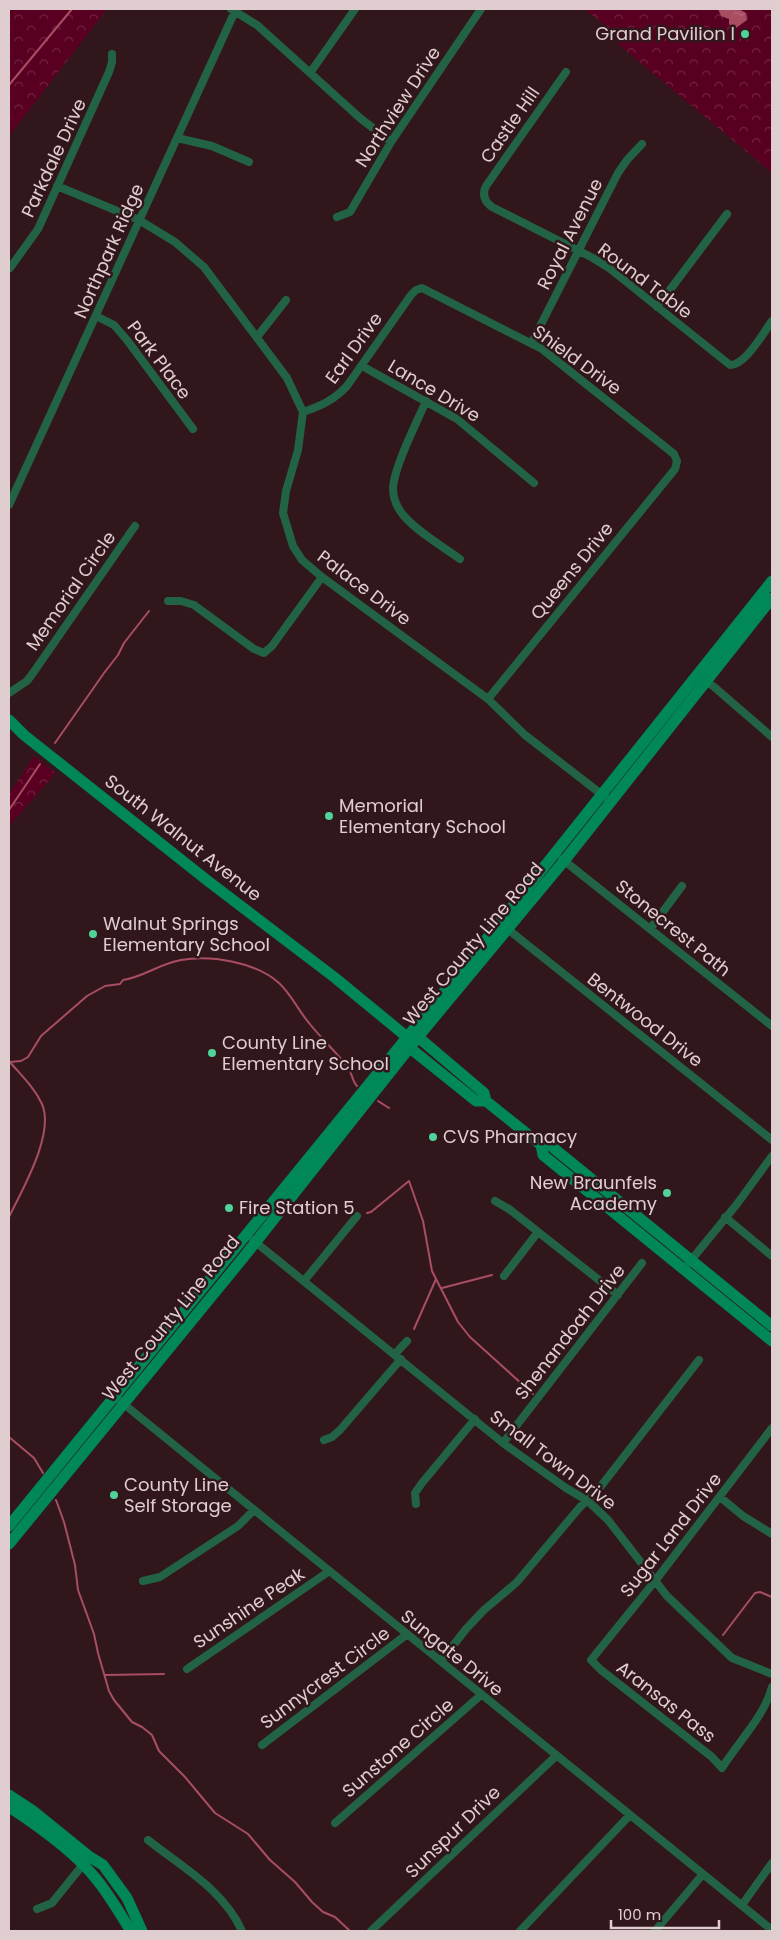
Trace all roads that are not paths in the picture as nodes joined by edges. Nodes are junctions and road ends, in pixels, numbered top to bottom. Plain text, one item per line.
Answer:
1 (355, 9) edge
2 (481, 9) edge
3 (234, 10) edge
4 (112, 54) dead end
5 (566, 72) dead end
6 (310, 73) junction
7 (177, 138) junction
8 (391, 142) junction
9 (642, 144) dead end
10 (249, 162) dead end
11 (57, 186) junction
12 (484, 197) joint
13 (727, 214) dead end
14 (337, 217) dead end
15 (139, 220) junction
16 (578, 251) junction
17 (10, 268) edge
18 (418, 288) joint
19 (286, 300) dead end
20 (657, 306) junction
21 (96, 316) junction
22 (772, 321) edge
23 (257, 337) junction
24 (532, 342) junction
25 (362, 366) junction
26 (426, 401) junction
27 (303, 412) junction
28 (193, 429) dead end
29 (677, 461) joint
30 (534, 483) dead end
31 (9, 505) edge
32 (134, 526) dead end
33 (460, 559) dead end
34 (322, 577) junction
35 (772, 581) edge
36 (168, 601) dead end
37 (767, 603) edge
38 (701, 679) junction
39 (9, 693) edge
40 (488, 699) junction
41 (9, 720) edge
42 (772, 737) edge
43 (602, 794) junction
44 (611, 802) junction
45 (555, 853) junction
46 (564, 861) junction
47 (682, 886) dead end
48 (504, 926) junction
49 (650, 929) junction
50 (772, 1026) edge
51 (412, 1041) junction
52 (772, 1140) edge
53 (772, 1156) edge
54 (495, 1201) dead end
55 (357, 1216) dead end
56 (725, 1217) junction
57 (538, 1232) junction
58 (252, 1239) junction
59 (772, 1256) edge
60 (642, 1263) dead end
61 (688, 1264) junction
62 (504, 1276) dead end
63 (304, 1281) junction
64 (618, 1295) junction
65 (772, 1326) edge
66 (407, 1340) dead end
67 (772, 1341) edge
68 (398, 1357) junction
69 (699, 1360) dead end
70 (119, 1400) junction
71 (475, 1420) junction
72 (772, 1428) edge
73 (324, 1440) dead end
74 (503, 1443) junction
75 (64, 1467) junction
76 (720, 1498) junction
77 (587, 1500) junction
78 (416, 1504) dead end
79 (253, 1511) junction
80 (9, 1526) edge
81 (772, 1534) edge
82 (9, 1544) edge
83 (328, 1572) junction
84 (143, 1581) dead end
85 (655, 1581) junction
86 (406, 1635) junction
87 (591, 1660) joint
88 (441, 1661) junction
89 (187, 1669) dead end
90 (772, 1674) edge
91 (772, 1687) edge
92 (481, 1695) junction
93 (262, 1745) dead end
94 (556, 1756) junction
95 (9, 1795) edge
96 (9, 1807) edge
97 (629, 1816) junction
98 (334, 1823) dead end
99 (148, 1840) dead end
100 (86, 1861) junction
101 (772, 1863) edge
102 (703, 1874) junction
103 (742, 1905) junction
104 (37, 1910) dead end
105 (772, 1930) edge
106 (130, 1931) edge
107 (142, 1931) edge
108 (242, 1931) edge
109 (371, 1931) edge
110 (520, 1931) edge
111 (655, 1931) edge

1 - 6 street
2 - 8 street, Northview Drive
3 - 6 street
3 - 7 street, Northpark Ridge
4 - 11 street, Parkdale Drive
5 - 12 street, Castle Hill
6 - 8 street
7 - 10 street
7 - 15 street, Northpark Ridge
8 - 14 street, Northview Drive
9 - 16 street, Royal Avenue
11 - 15 street, Palace Drive
11 - 17 street, Parkdale Drive
12 - 16 street, Round Table
13 - 20 street
15 - 21 street, Northpark Ridge
15 - 23 street, Palace Drive
16 - 20 street, Round Table
16 - 24 street, Royal Avenue
18 - 24 street, Shield Drive
18 - 25 street, Earl Drive
19 - 23 street
20 - 22 street, Round Table
21 - 28 street, Park Place
21 - 31 street, Northpark Ridge
23 - 27 street, Palace Drive
24 - 29 street, Shield Drive
25 - 26 street, Lance Drive
25 - 27 street, Earl Drive
26 - 30 street, Lance Drive
26 - 33 street
27 - 34 street, Palace Drive
29 - 40 street, Queens Drive
32 - 39 street, Memorial Circle
34 - 36 street
34 - 40 street, Palace Drive
35 - 37 main road, West County Line Road
37 - 38 main road, West County Line Road
38 - 42 street
38 - 43 main road, West County Line Road
38 - 44 main road, West County Line Road
40 - 43 street, Palace Drive
41 - 51 main road, South Walnut Avenue
43 - 44 street, Palace Drive
43 - 45 main road, West County Line Road
44 - 46 main road, West County Line Road
45 - 46 street, Stonecrest Path
45 - 48 main road, West County Line Road
46 - 48 main road, West County Line Road
46 - 49 street, Stonecrest Path
47 - 49 street
48 - 51 main road, West County Line Road
48 - 52 street, Bentwood Drive
49 - 50 street, Stonecrest Path
51 - 58 main road, West County Line Road
51 - 61 main road, South Walnut Avenue
53 - 56 street
54 - 57 street
55 - 63 street
56 - 59 street
56 - 61 street
57 - 62 street
57 - 64 street
58 - 63 street, Small Town Drive
58 - 70 main road, West County Line Road
60 - 64 street, Shenandoah Drive
61 - 65 main road, South Walnut Avenue
61 - 67 main road, South Walnut Avenue
63 - 68 street, Small Town Drive
64 - 74 street, Shenandoah Drive
66 - 68 street
68 - 71 street, Small Town Drive
68 - 73 street
69 - 77 street
70 - 75 main road, West County Line Road
70 - 79 street, Sungate Drive
71 - 74 street, Small Town Drive
71 - 78 street
72 - 76 street, Sugar Land Drive
74 - 77 street, Small Town Drive
75 - 80 main road, West County Line Road
75 - 82 main road, West County Line Road
76 - 81 street
76 - 85 street, Sugar Land Drive
77 - 85 street, Small Town Drive
77 - 88 street
79 - 83 street, Sungate Drive
79 - 84 street
83 - 86 street, Sungate Drive
83 - 89 street, Sunshine Peak
85 - 87 street, Sugar Land Drive
85 - 90 street, Small Town Drive
86 - 88 street, Sungate Drive
86 - 93 street, Sunnycrest Circle
87 - 91 street, Aransas Pass
88 - 92 street, Sungate Drive
92 - 94 street, Sungate Drive
92 - 98 street, Sunstone Circle
94 - 97 street, Sungate Drive
94 - 109 street, Sunspur Drive
95 - 100 main road
96 - 100 main road
97 - 102 street, Sungate Drive
97 - 110 street
99 - 108 street
100 - 104 street
100 - 106 main road
100 - 107 main road
101 - 103 street
102 - 103 street, Sungate Drive
102 - 111 street
103 - 105 street, Sungate Drive

